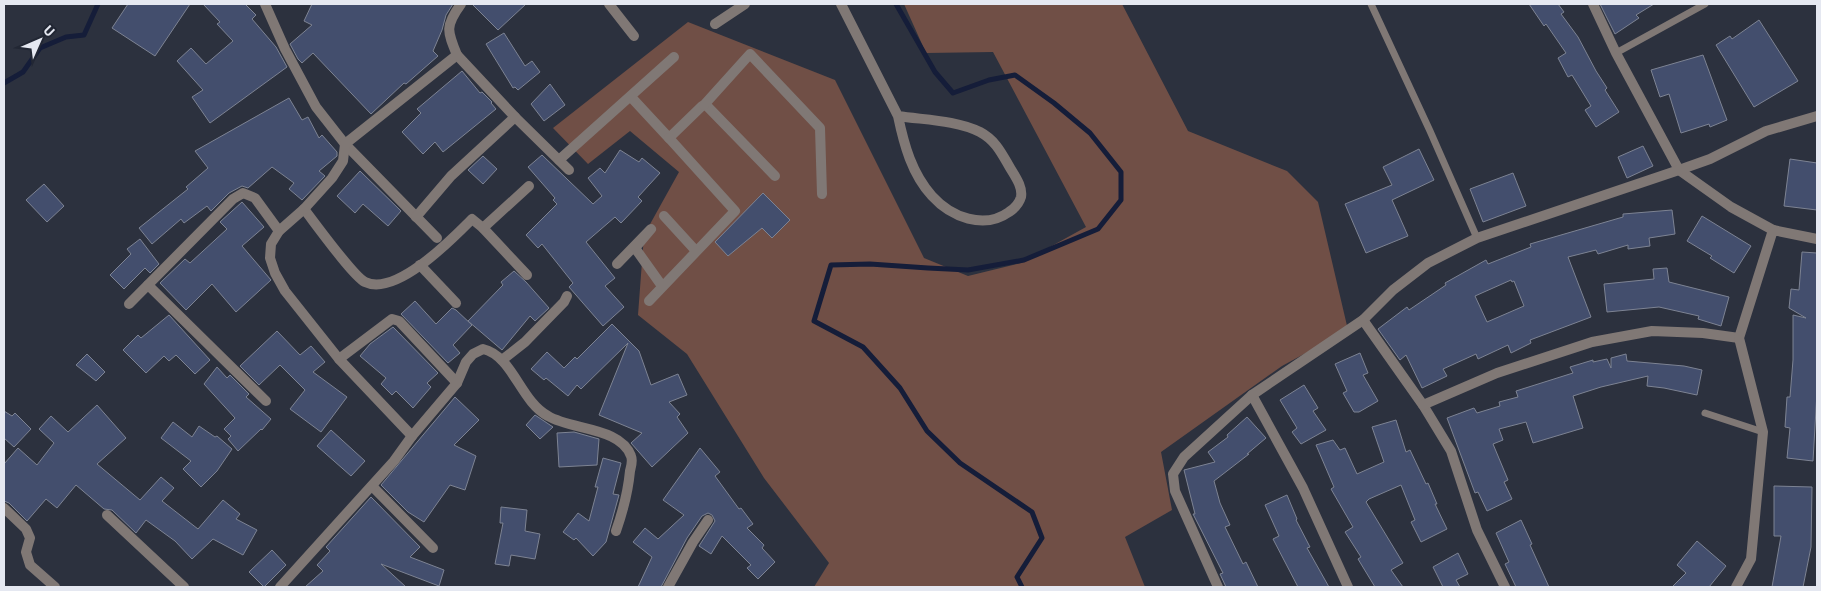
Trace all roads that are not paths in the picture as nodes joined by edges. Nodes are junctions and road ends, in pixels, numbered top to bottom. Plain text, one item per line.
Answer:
1 (265, 4) edge
2 (461, 4) edge
3 (609, 4) edge
4 (745, 4) edge
5 (841, 4) edge
6 (1371, 4) edge
7 (1593, 4) edge
8 (1705, 4) edge
9 (715, 24) dead end
10 (634, 36) dead end
11 (1616, 53) junction
12 (457, 55) junction
13 (674, 57) dead end
14 (631, 97) junction
15 (704, 105) junction
16 (898, 116) junction
17 (1817, 116) edge
18 (515, 117) junction
19 (669, 138) junction
20 (345, 144) junction
21 (559, 160) junction
22 (569, 170) dead end
23 (1679, 170) junction
24 (775, 176) dead end
25 (529, 186) dead end
26 (822, 194) dead end
27 (304, 209) junction
28 (664, 216) dead end
29 (416, 217) junction
30 (483, 228) junction
31 (1773, 230) junction
32 (280, 232) junction
33 (437, 238) dead end
34 (1477, 238) junction
35 (1817, 240) edge
36 (696, 251) junction
37 (617, 264) dead end
38 (420, 265) junction
39 (526, 275) dead end
40 (148, 285) junction
41 (662, 286) junction
42 (567, 296) dead end
43 (649, 302) dead end
44 (456, 303) dead end
45 (129, 304) dead end
46 (1363, 320) junction
47 (1740, 338) junction
48 (339, 359) junction
49 (502, 360) junction
50 (457, 383) junction
51 (1252, 394) junction
52 (266, 401) dead end
53 (1423, 405) junction
54 (1705, 412) dead end
55 (1763, 432) junction
56 (412, 436) junction
57 (372, 486) junction
58 (4, 508) edge
59 (107, 514) dead end
60 (708, 520) dead end
61 (616, 530) dead end
62 (433, 548) dead end
63 (55, 587) edge
64 (184, 587) edge
65 (280, 587) edge
66 (668, 587) edge
67 (1218, 587) edge
68 (1348, 587) edge
69 (1505, 587) edge
70 (1736, 587) edge

1 - 20 street
2 - 12 street
3 - 10 street
4 - 9 street
5 - 16 street
6 - 34 lane
7 - 11 street
8 - 11 lane
11 - 23 street
12 - 18 street
12 - 20 street
13 - 14 street
14 - 19 street
14 - 21 street
15 - 19 street
15 - 24 street
15 - 26 street
16 - 16 street
17 - 23 street
18 - 21 street
18 - 29 street
19 - 36 street
20 - 27 street
20 - 29 street
21 - 22 street
23 - 31 street
23 - 34 street
25 - 30 street
27 - 32 street
27 - 38 street
28 - 36 street
29 - 33 street
30 - 38 street
30 - 39 street
31 - 35 street
31 - 47 street
32 - 40 street
32 - 48 street
34 - 46 street
36 - 41 street
37 - 41 street
38 - 44 street
40 - 45 street
40 - 52 street
41 - 43 street
42 - 49 street
46 - 51 street
46 - 53 street
47 - 53 street
47 - 55 street
48 - 50 street
48 - 56 street
49 - 50 street
49 - 61 street
50 - 56 street
51 - 67 street
51 - 68 street
53 - 69 street
54 - 55 lane
55 - 70 street
56 - 57 street
57 - 62 street
57 - 65 street
58 - 63 street
59 - 64 street
60 - 66 street

